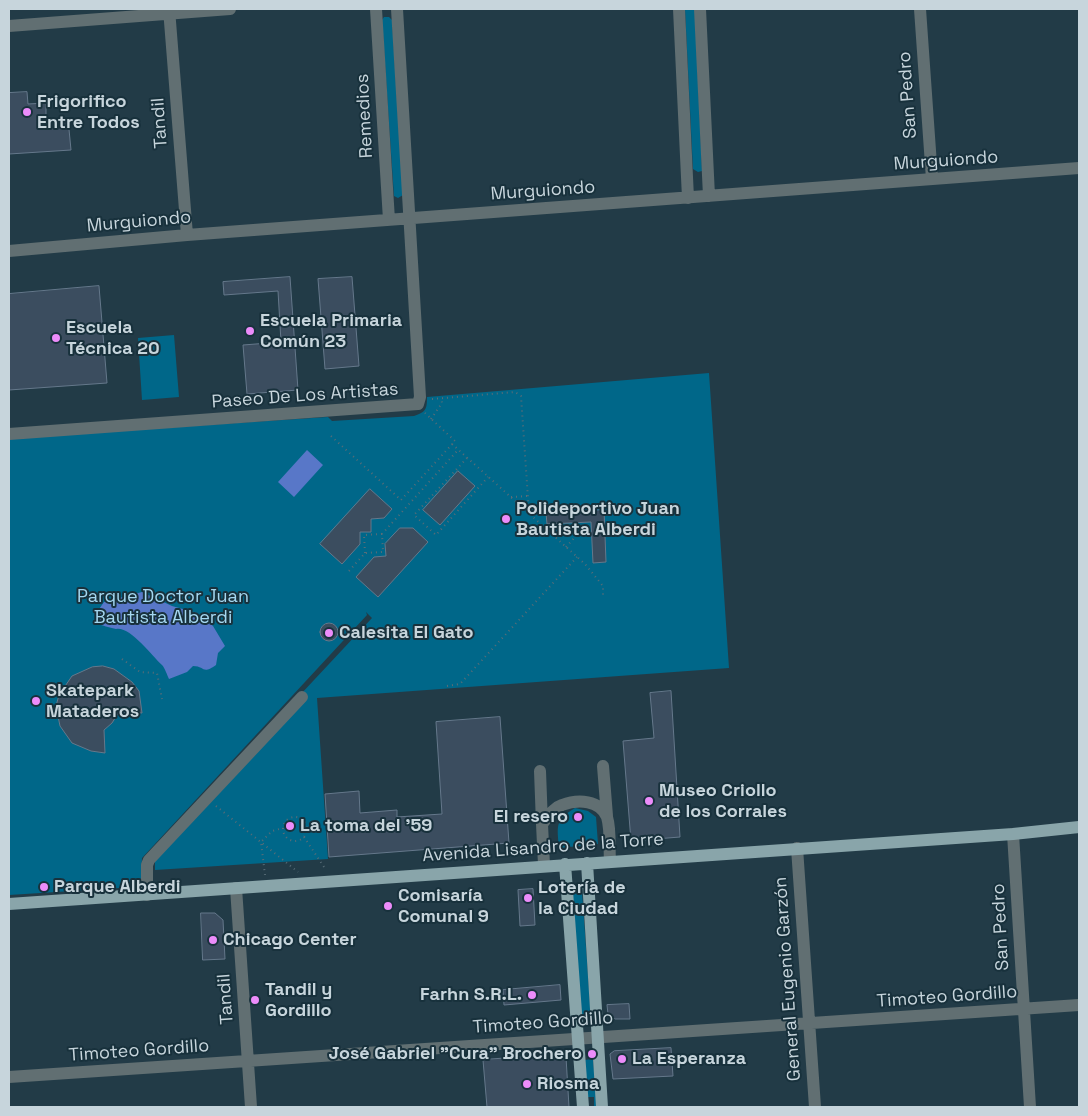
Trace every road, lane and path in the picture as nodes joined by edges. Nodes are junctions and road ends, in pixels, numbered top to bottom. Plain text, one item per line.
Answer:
1 (230, 9) edge
2 (376, 9) edge
3 (397, 9) edge
4 (679, 9) edge
5 (700, 9) edge
6 (920, 9) edge
7 (169, 11) edge
8 (9, 26) edge
9 (1079, 168) edge
10 (932, 179) junction
11 (709, 196) junction
12 (688, 198) junction
13 (410, 219) junction
14 (389, 220) junction
15 (187, 235) junction
16 (9, 251) edge
17 (441, 398) junction
18 (418, 403) junction
19 (431, 419) junction
20 (9, 434) edge
21 (331, 436) dead end
22 (452, 444) junction
23 (458, 450) junction
24 (467, 458) junction
25 (488, 477) junction
26 (528, 496) junction
27 (511, 497) junction
28 (529, 513) junction
29 (585, 526) dead end
30 (382, 534) junction
31 (566, 547) junction
32 (365, 553) junction
33 (577, 557) junction
34 (349, 571) dead end
35 (603, 594) dead end
36 (122, 658) dead end
37 (446, 686) dead end
38 (302, 697) dead end
39 (162, 699) dead end
40 (603, 766) dead end
41 (540, 771) dead end
42 (206, 798) junction
43 (607, 819) junction
44 (542, 824) junction
45 (1079, 827) edge
46 (283, 828) junction
47 (1013, 834) junction
48 (304, 837) junction
49 (261, 842) junction
50 (797, 848) junction
51 (610, 861) junction
52 (586, 863) junction
53 (565, 864) junction
54 (544, 866) junction
55 (333, 880) junction
56 (310, 882) junction
57 (267, 885) junction
58 (236, 888) junction
59 (147, 896) junction
60 (9, 904) edge
61 (1079, 1005) edge
62 (1023, 1009) junction
63 (809, 1023) junction
64 (598, 1037) junction
65 (578, 1039) junction
66 (248, 1061) junction
67 (9, 1077) edge
68 (251, 1107) edge
69 (583, 1107) edge
70 (602, 1107) edge
71 (815, 1107) edge
72 (1030, 1107) edge

1 - 7 street
2 - 14 street, Remedios
3 - 13 street
4 - 12 street
5 - 11 street
6 - 10 street, San Pedro
7 - 8 street
7 - 15 street, Tandil
9 - 10 street, Murguiondo
10 - 11 street, Murguiondo
11 - 12 street, Murguiondo
12 - 13 street, Murguiondo
13 - 14 street, Murguiondo
13 - 18 street, Paseo De Los Artistas
14 - 15 street, Murguiondo
15 - 16 street, Murguiondo
17 - 18 path
17 - 19 path
17 - 26 path
18 - 19 path
18 - 20 street, Paseo De Los Artistas
19 - 22 path
21 - 22 path
22 - 23 path
23 - 24 path
23 - 30 path
24 - 25 path
24 - 25 path
25 - 27 path
26 - 27 path
26 - 28 path
27 - 28 path
28 - 31 path
29 - 31 path
30 - 32 path
30 - 32 path
31 - 33 path
32 - 34 path
33 - 35 path
33 - 37 path
36 - 39 path
38 - 42 street
40 - 43 street
41 - 44 street
42 - 49 path
42 - 59 street
43 - 44 street
43 - 51 street
44 - 54 street
45 - 47 main road, Avenida Lisandro de la Torre
46 - 48 path
46 - 48 path
46 - 49 path
47 - 50 main road, Avenida Lisandro de la Torre
47 - 62 street, San Pedro
48 - 55 path
49 - 56 path
49 - 57 path
50 - 51 main road, Avenida Lisandro de la Torre
50 - 63 street, General Eugenio Garzón
51 - 52 main road, Avenida Lisandro de la Torre
52 - 53 main road, Avenida Lisandro de la Torre
52 - 64 main road
53 - 54 main road, Avenida Lisandro de la Torre
53 - 65 main road
54 - 55 main road, Avenida Lisandro de la Torre
55 - 56 main road, Avenida Lisandro de la Torre
56 - 57 main road, Avenida Lisandro de la Torre
57 - 58 main road, Avenida Lisandro de la Torre
58 - 59 main road, Avenida Lisandro de la Torre
58 - 66 street, Tandil
59 - 60 main road, Avenida Lisandro de la Torre
61 - 62 street, Timoteo Gordillo
62 - 63 street, Timoteo Gordillo
62 - 72 street, San Pedro
63 - 64 street, Timoteo Gordillo
63 - 71 street, General Eugenio Garzón
64 - 65 street, Timoteo Gordillo
64 - 70 main road
65 - 66 street, Timoteo Gordillo
65 - 69 main road
66 - 67 street, Timoteo Gordillo
66 - 68 street, Tandil

